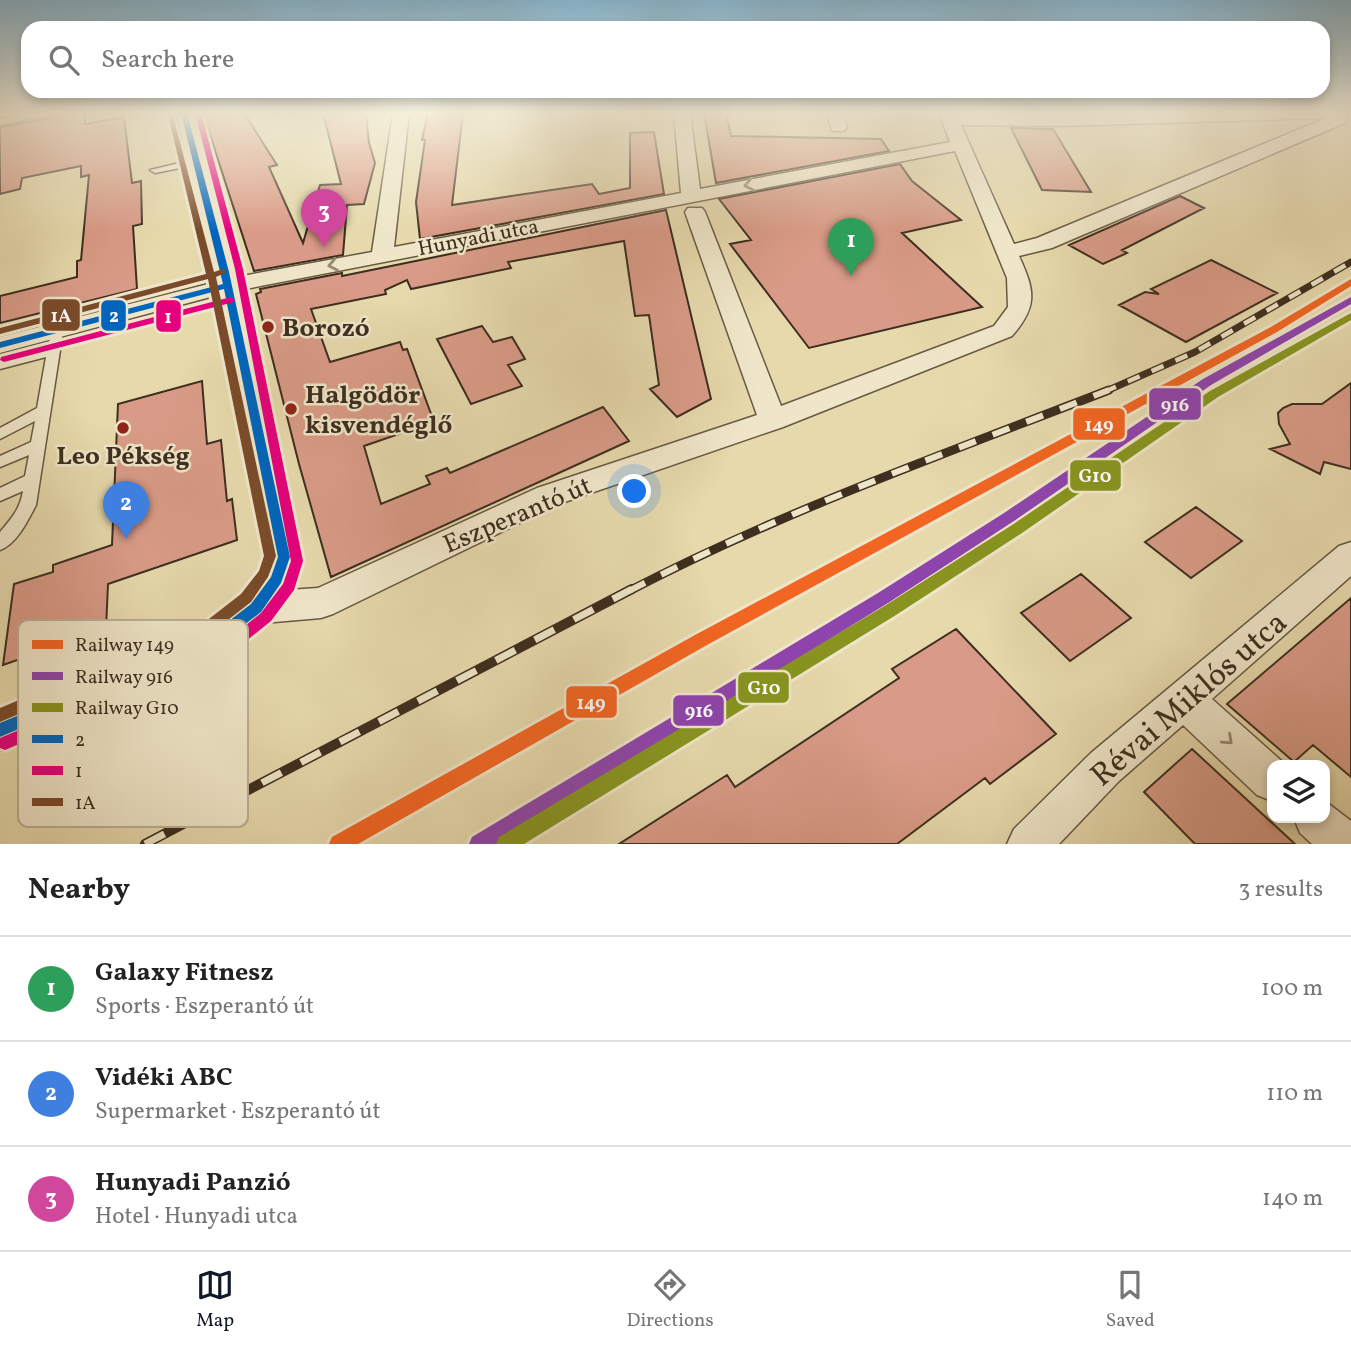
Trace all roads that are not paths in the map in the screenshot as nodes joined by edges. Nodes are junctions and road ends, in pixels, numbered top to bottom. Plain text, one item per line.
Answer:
1 (194, 152) edge
2 (396, 152) edge
3 (687, 152) edge
4 (927, 152) edge
5 (963, 152) edge
6 (1260, 152) edge
7 (197, 162) junction
8 (155, 170) dead end
9 (693, 204) junction
10 (1008, 252) junction
11 (382, 255) junction
12 (227, 286) junction
13 (56, 341) junction
14 (0, 345) edge
15 (0, 365) edge
16 (45, 410) junction
17 (773, 420) junction
18 (0, 434) edge
19 (39, 445) junction
20 (0, 462) edge
21 (33, 479) junction
22 (0, 495) edge
23 (25, 512) junction
24 (0, 525) edge
25 (0, 543) edge
26 (1351, 556) edge
27 (256, 608) junction
28 (241, 620) edge
29 (1184, 700) junction
30 (18, 722) edge
31 (0, 730) edge
32 (1267, 775) edge
33 (1321, 823) edge
34 (1029, 844) edge
35 (1345, 844) edge

1 - 7 street
2 - 11 street
3 - 9 street
4 -> 9 street, Hunyadi utca
5 - 10 street, Eszperantó út
6 - 10 street
7 - 8 lane
7 - 12 street
9 - 11 street, Hunyadi utca
9 - 17 street
10 - 17 street, Eszperantó út
11 -> 12 street, Hunyadi utca
12 - 13 street, Hunyadi utca
12 - 27 street
13 - 14 street, Hunyadi utca
13 - 15 lane
13 - 16 lane
16 - 18 lane
16 - 19 lane
17 - 27 street, Eszperantó út
19 - 20 lane
19 - 21 lane
21 - 22 lane
21 - 23 lane
23 - 24 lane
23 - 25 lane
26 - 29 street, Révai Miklós utca
27 - 28 street
29 -> 32 street
29 - 34 street, Révai Miklós utca
30 - 31 street
33 - 35 street

